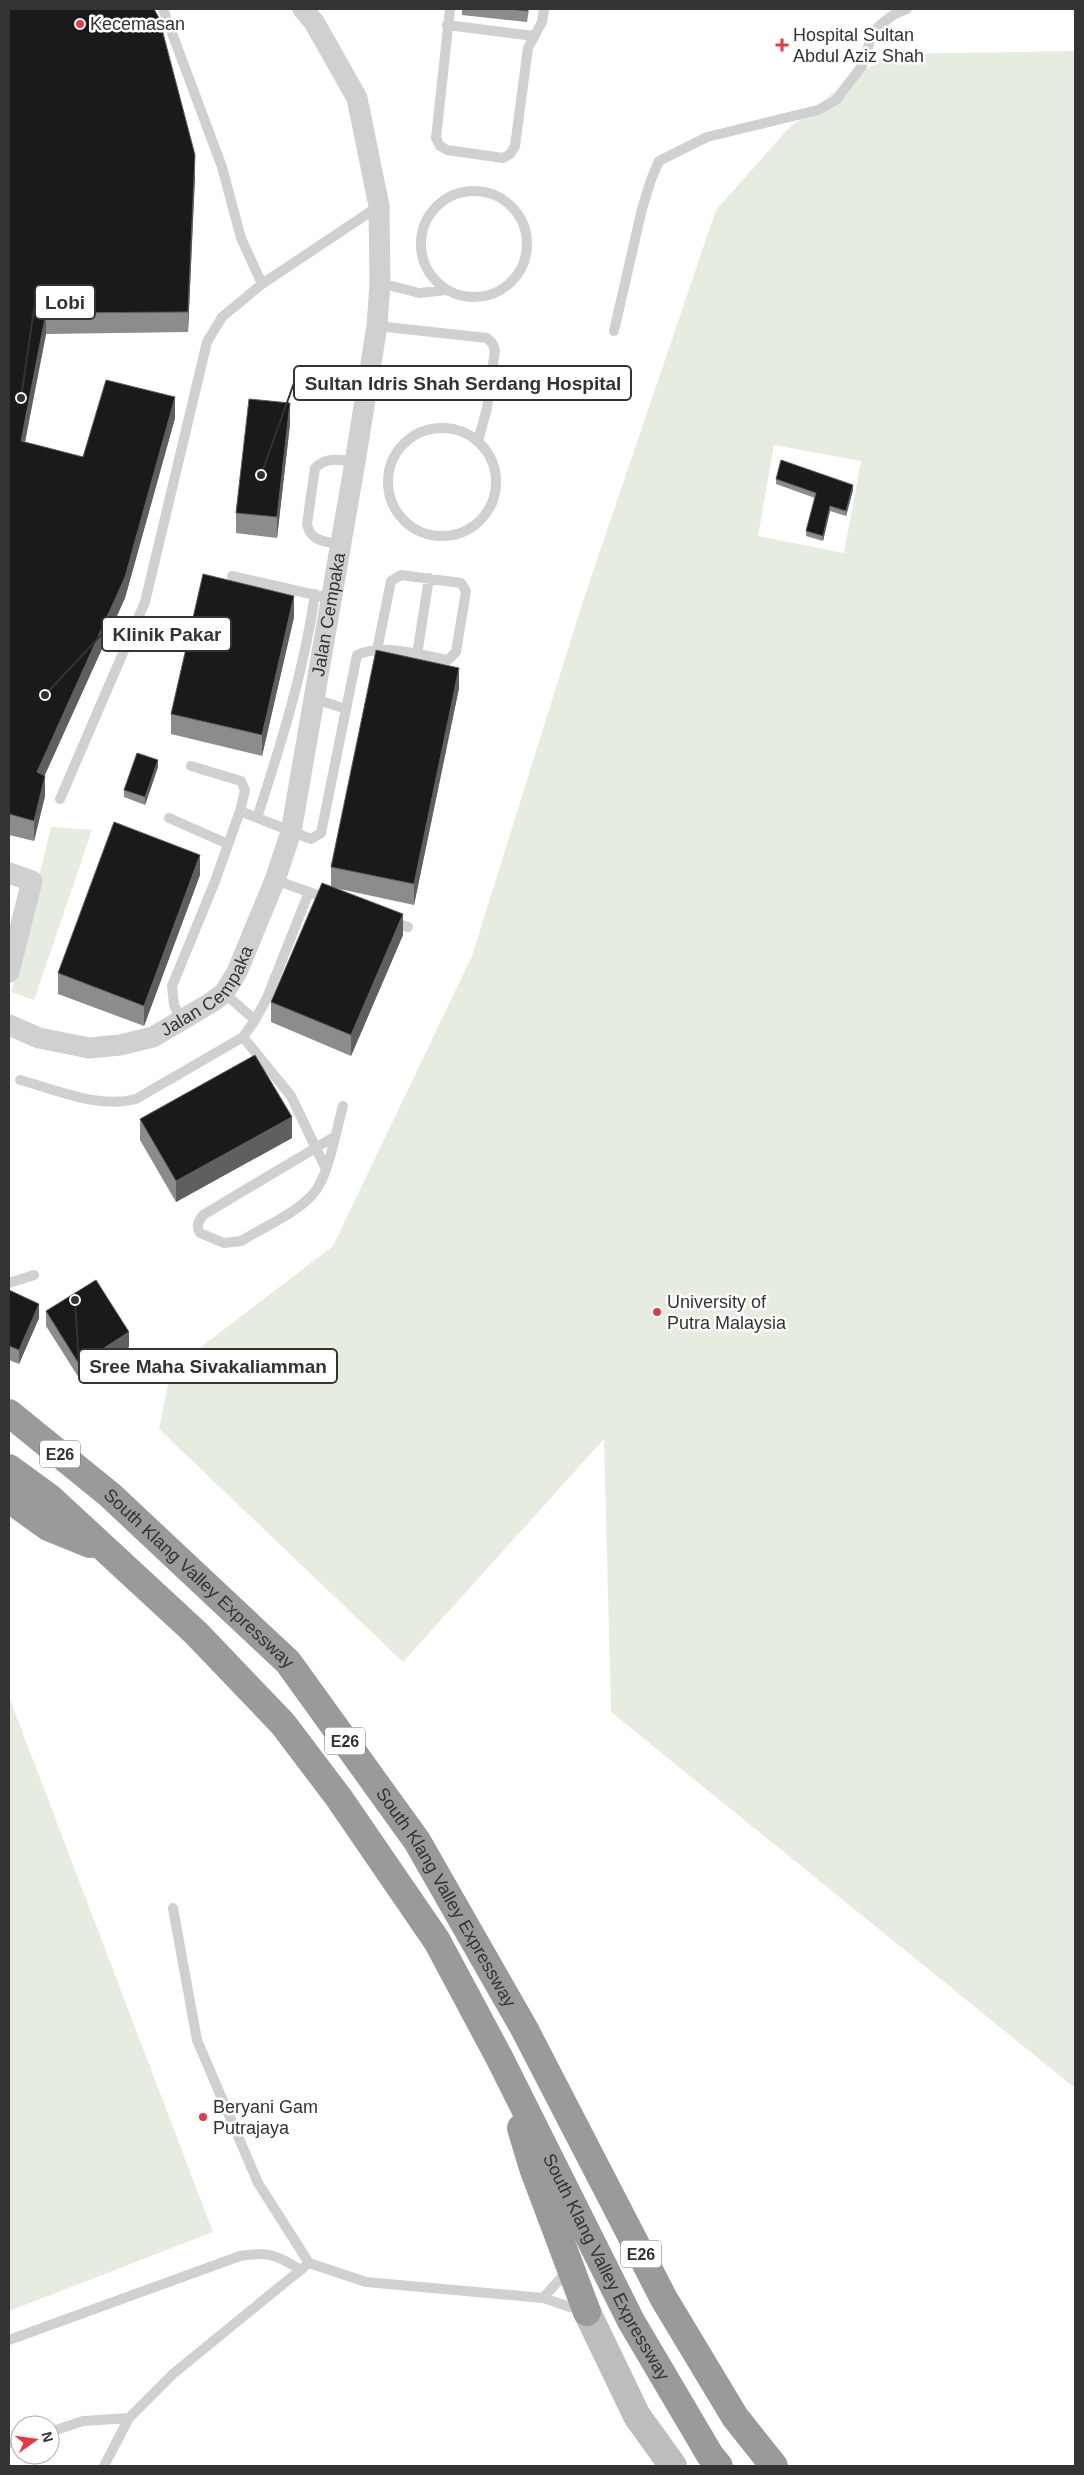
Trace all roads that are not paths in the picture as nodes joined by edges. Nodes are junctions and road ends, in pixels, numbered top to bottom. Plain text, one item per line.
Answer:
1 (163, 9) edge
2 (303, 9) edge
3 (450, 9) edge
4 (544, 9) edge
5 (907, 9) edge
6 (447, 24) junction
7 (533, 36) junction
8 (379, 206) junction
9 (380, 282) junction
10 (262, 284) junction
11 (446, 290) junction
12 (377, 326) junction
13 (614, 330) dead end
14 (478, 441) junction
15 (355, 462) junction
16 (341, 545) junction
17 (232, 576) dead end
18 (429, 578) junction
19 (324, 597) junction
20 (377, 650) junction
21 (417, 655) junction
22 (314, 699) junction
23 (346, 709) junction
24 (191, 766) dead end
25 (60, 799) dead end
26 (240, 810) junction
27 (169, 818) dead end
28 (257, 818) junction
29 (291, 832) junction
30 (228, 844) junction
31 (9, 872) edge
32 (275, 880) junction
33 (309, 892) junction
34 (336, 902) edge
35 (16, 917) edge
36 (381, 917) edge
37 (408, 927) dead end
38 (9, 972) edge
39 (224, 993) junction
40 (181, 1019) junction
41 (255, 1020) junction
42 (9, 1025) edge
43 (244, 1037) junction
44 (20, 1080) dead end
45 (342, 1106) dead end
46 (334, 1137) junction
47 (316, 1149) junction
48 (325, 1167) junction
49 (34, 1275) dead end
50 (9, 1283) edge
51 (9, 1413) edge
52 (9, 1468) edge
53 (9, 1499) edge
54 (109, 1553) junction
55 (173, 1908) dead end
56 (500, 2059) junction
57 (305, 2267) junction
58 (570, 2268) junction
59 (543, 2298) junction
60 (587, 2312) junction
61 (9, 2340) edge
62 (129, 2418) junction
63 (60, 2429) edge
64 (104, 2466) edge
65 (673, 2466) edge
66 (719, 2466) edge
67 (774, 2466) edge

1 - 10 lane
2 - 8 street, Jalan Cempaka
3 - 6 lane
4 - 7 lane
5 - 13 lane
6 - 7 lane
6 - 7 lane
8 - 9 street, Jalan Cempaka
8 - 10 lane
9 - 11 lane
9 - 12 street, Jalan Cempaka
10 - 25 lane
11 - 11 lane
12 - 14 lane
12 - 15 street, Jalan Cempaka
14 - 14 lane
15 - 16 street, Jalan Cempaka
15 - 16 lane
16 - 19 street, Jalan Cempaka
17 - 19 lane
18 - 20 lane
18 - 21 lane
18 - 21 lane
19 - 22 street, Jalan Cempaka
19 - 28 lane
20 - 21 lane
20 - 23 lane
22 - 23 lane
22 - 29 street, Jalan Cempaka
23 - 29 lane
24 - 26 lane
26 - 28 lane
26 - 30 lane
27 - 30 lane
28 - 29 lane
29 - 32 street, Jalan Cempaka
30 - 40 lane
31 - 35 street
32 - 33 lane
32 - 39 street, Jalan Cempaka
33 - 34 lane
33 - 41 lane
35 - 38 street
36 - 37 lane
39 - 40 street, Jalan Cempaka
39 - 41 lane
40 - 42 street, Jalan Cempaka
41 - 43 lane
43 - 44 lane
43 - 47 lane
45 - 46 lane
46 - 47 lane
46 - 48 lane
47 - 48 lane
47 - 48 lane
49 - 50 lane
51 - 67 highway, South Klang Valley Expressway / E26
52 - 54 highway, South Klang Valley Expressway / E26
53 - 54 highway
54 - 56 highway, South Klang Valley Expressway / E26
55 - 57 lane
56 - 58 highway
56 - 66 highway, South Klang Valley Expressway / E26
57 - 59 lane
57 - 61 lane
57 - 62 lane
58 - 59 lane
58 - 60 highway
59 - 60 lane
60 - 65 main road
62 - 63 lane
62 - 64 lane

